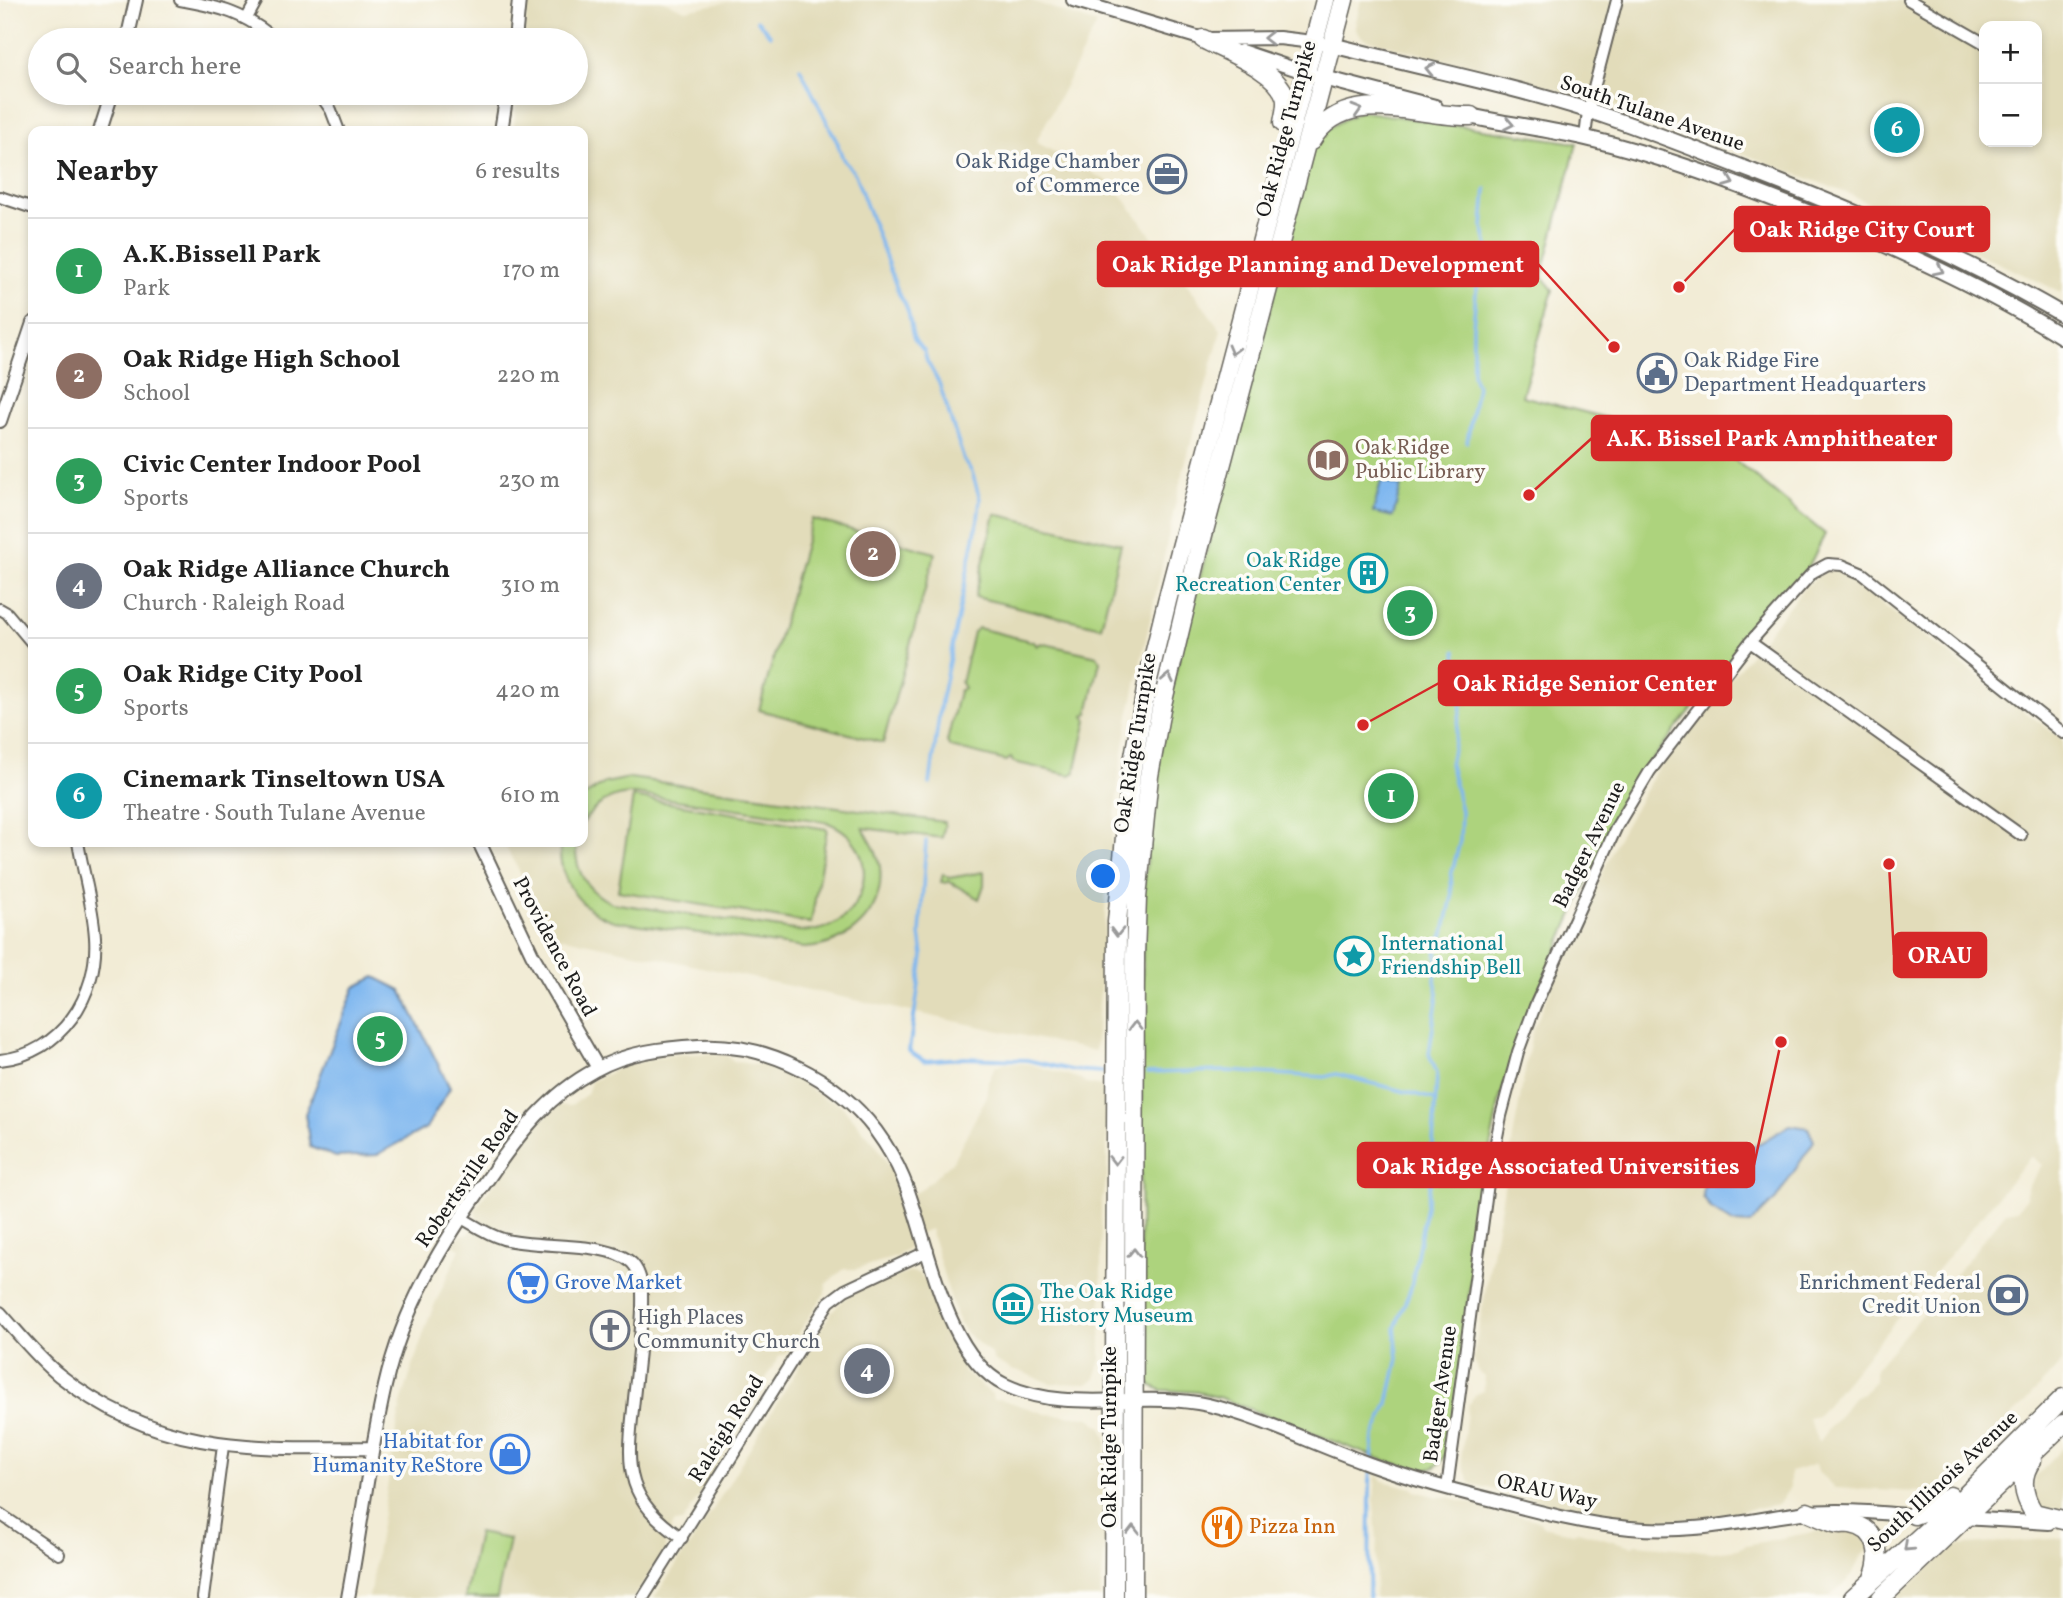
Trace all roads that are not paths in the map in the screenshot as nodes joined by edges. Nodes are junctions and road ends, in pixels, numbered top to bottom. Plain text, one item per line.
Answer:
1 (136, 0) edge
2 (180, 0) edge
3 (257, 0) edge
4 (519, 0) edge
5 (1073, 0) edge
6 (1325, 0) edge
7 (1344, 0) edge
8 (1617, 0) edge
9 (1909, 0) edge
10 (247, 18) junction
11 (130, 28) edge
12 (260, 28) edge
13 (516, 28) edge
14 (1203, 39) junction
15 (1979, 40) edge
16 (1313, 42) junction
17 (1332, 45) junction
18 (1305, 72) junction
19 (1324, 78) junction
20 (108, 105) edge
21 (327, 105) edge
22 (505, 105) edge
23 (1588, 111) junction
24 (1471, 116) junction
25 (102, 126) edge
26 (336, 126) edge
27 (502, 126) edge
28 (1585, 138) junction
29 (1305, 150) junction
30 (1779, 182) junction
31 (0, 197) edge
32 (1773, 198) junction
33 (28, 206) edge
34 (1934, 248) junction
35 (1958, 260) junction
36 (1245, 305) junction
37 (2063, 315) edge
38 (2063, 337) edge
39 (28, 338) edge
40 (0, 421) edge
41 (0, 609) edge
42 (28, 638) edge
43 (1750, 642) junction
44 (2063, 733) edge
45 (2021, 835) dead end
46 (79, 847) edge
47 (482, 847) edge
48 (0, 1060) edge
49 (597, 1068) junction
50 (460, 1217) junction
51 (928, 1251) junction
52 (0, 1313) edge
53 (2063, 1392) edge
54 (2063, 1398) edge
55 (1114, 1399) junction
56 (1133, 1400) junction
57 (2063, 1424) edge
58 (223, 1446) junction
59 (2042, 1446) junction
60 (373, 1448) junction
61 (1447, 1488) junction
62 (1807, 1512) junction
63 (0, 1514) edge
64 (1914, 1516) junction
65 (1941, 1517) junction
66 (1966, 1518) junction
67 (2063, 1522) edge
68 (682, 1538) junction
69 (1114, 1542) junction
70 (59, 1554) dead end
71 (1872, 1580) junction
72 (203, 1598) edge
73 (348, 1598) edge
74 (643, 1598) edge
75 (1106, 1598) edge
76 (1114, 1598) edge
77 (1133, 1598) edge
78 (1853, 1598) edge
79 (1881, 1598) edge

1 - 11 street
2 - 10 street
3 - 10 street
4 - 13 street
5 - 14 street
6 - 16 highway, Oak Ridge Turnpike
7 - 17 highway, Oak Ridge Turnpike
8 - 23 street
9 - 15 street
10 - 12 street
16 -> 14 street, South Tulane Avenue
14 - 18 street
14 - 36 highway
16 - 17 street, South Tulane Avenue
16 - 18 highway, Oak Ridge Turnpike
17 - 19 highway, Oak Ridge Turnpike
23 -> 17 main road, South Tulane Avenue
18 - 19 street
18 - 36 highway, Oak Ridge Turnpike
19 - 24 main road, South Tulane Avenue
19 - 29 highway, Oak Ridge Turnpike
20 - 25 street
21 - 26 street
22 - 27 street
23 - 28 street
23 - 30 main road, South Tulane Avenue
24 -> 28 main road, South Tulane Avenue
29 -> 24 highway
28 -> 32 main road, South Tulane Avenue
56 -> 29 highway, Oak Ridge Turnpike
30 - 32 street
30 - 34 main road, South Tulane Avenue
31 - 33 street
32 -> 38 main road, South Tulane Avenue
34 - 35 main road, South Tulane Avenue
34 - 35 street
35 - 37 main road, South Tulane Avenue
36 -> 55 highway, Oak Ridge Turnpike
39 - 40 street
41 - 42 street
43 - 44 street, Badger Avenue
43 - 45 street
43 - 61 street, Badger Avenue
46 - 48 street
47 - 49 street, Providence Road
49 - 50 street, Robertsville Road
49 - 51 street, Robertsville Road
50 - 60 street, Robertsville Road
50 - 68 street
51 - 55 street, Robertsville Road
51 - 68 street, Raleigh Road
52 - 58 street
53 - 64 highway
54 - 65 highway, South Illinois Avenue
55 - 56 street, Robertsville Road
55 - 69 highway, Oak Ridge Turnpike
56 - 61 street, ORAU Way
77 -> 56 highway, Oak Ridge Turnpike
57 - 59 highway, South Illinois Avenue
58 - 60 street
58 - 72 street
59 - 66 highway, South Illinois Avenue
59 - 67 highway
60 - 73 street, Robertsville Road
61 - 62 street, ORAU Way
62 - 64 street, ORAU Way
62 - 71 highway
63 - 70 street
64 - 65 street, ORAU Way
65 - 66 street, ORAU Way
65 -> 71 highway, South Illinois Avenue
66 - 67 street, ORAU Way
66 - 79 highway, South Illinois Avenue
68 - 74 street, Raleigh Road
69 - 75 highway
69 - 76 highway, Oak Ridge Turnpike
71 - 78 highway, South Illinois Avenue

